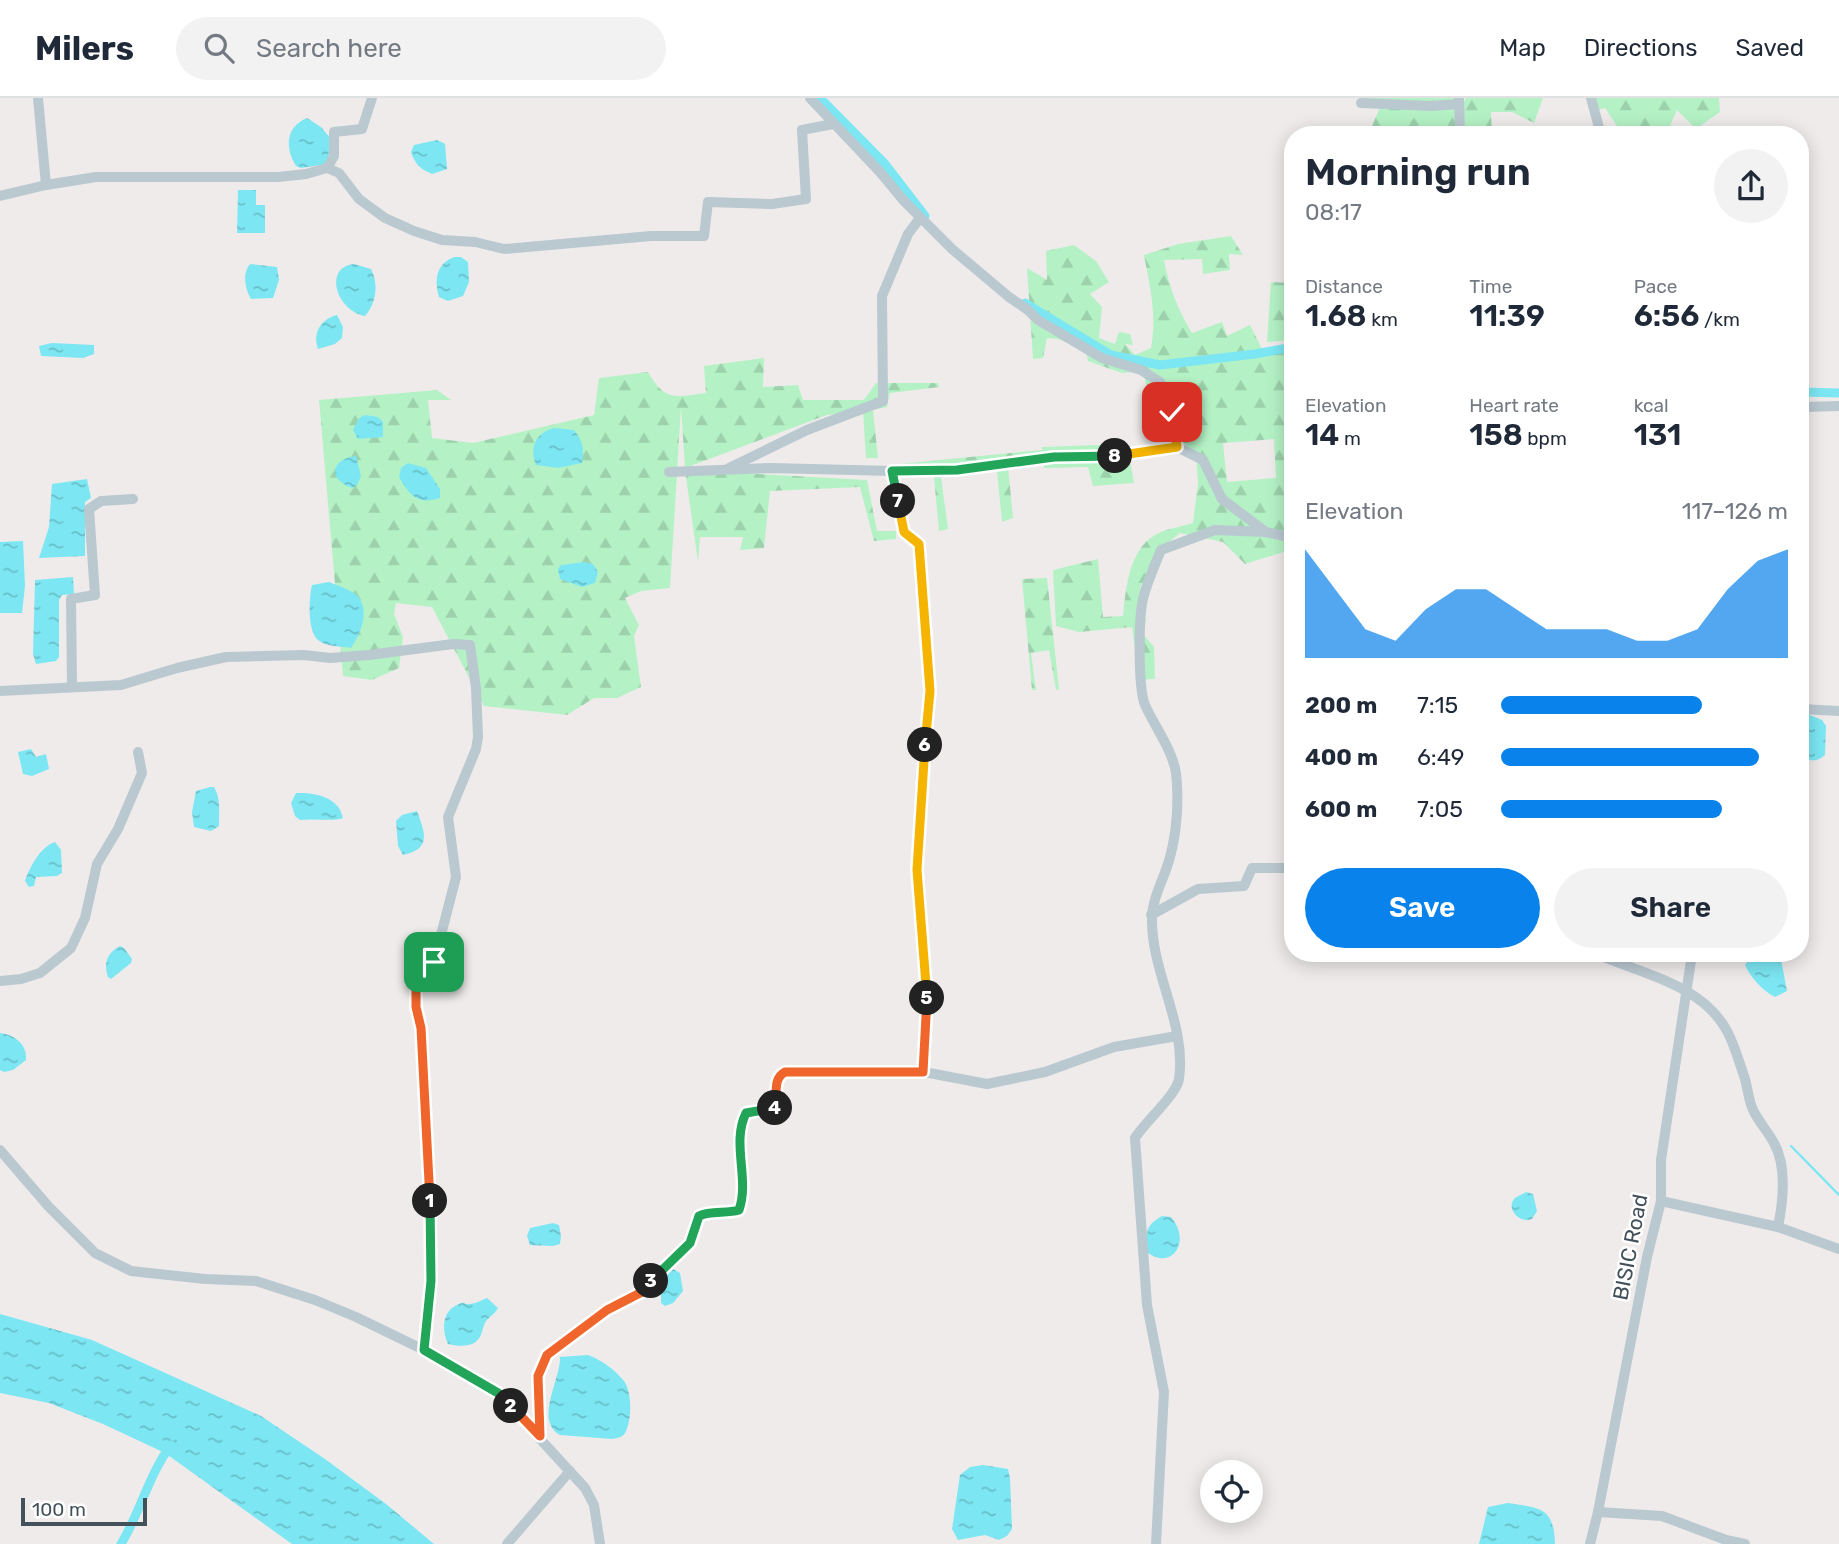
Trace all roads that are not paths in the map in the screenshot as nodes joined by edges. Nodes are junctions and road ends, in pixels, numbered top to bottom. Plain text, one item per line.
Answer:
1 (38, 98) edge
2 (372, 98) edge
3 (810, 98) edge
4 (1591, 98) edge
5 (1459, 101) edge
6 (1361, 103) dead end
7 (832, 124) junction
8 (1460, 126) edge
9 (1599, 126) edge
10 (327, 168) junction
11 (46, 185) junction
12 (0, 196) edge
13 (920, 218) junction
14 (1839, 406) edge
15 (1809, 407) edge
16 (1177, 447) junction
17 (726, 470) junction
18 (892, 471) junction
19 (669, 472) dead end
20 (133, 499) dead end
21 (1266, 532) junction
22 (1284, 536) edge
23 (72, 687) junction
24 (0, 691) edge
25 (1809, 709) edge
26 (1839, 711) edge
27 (138, 752) dead end
28 (1284, 868) edge
29 (1152, 915) junction
30 (1617, 962) edge
31 (1691, 962) edge
32 (0, 981) edge
33 (1686, 992) junction
34 (1177, 1036) junction
35 (923, 1072) junction
36 (0, 1150) edge
37 (1661, 1201) junction
38 (1778, 1227) junction
39 (1839, 1249) edge
40 (424, 1350) junction
41 (540, 1436) junction
42 (570, 1471) junction
43 (1598, 1512) junction
44 (1726, 1542) edge
45 (508, 1544) edge
46 (600, 1544) edge
47 (1156, 1544) edge
48 (1590, 1544) edge
49 (1745, 1544) edge

1 - 11 street
2 - 10 street
3 - 7 street
4 - 9 street
5 - 6 street
5 - 8 street
7 - 10 street
7 - 13 street
10 - 11 street
11 - 12 street
13 - 16 street
13 - 17 street
14 - 15 street
16 - 18 street
16 - 21 street
17 - 18 street
17 - 19 street
18 - 35 street
20 - 23 street
21 - 22 street
21 - 29 street
23 - 24 street
23 - 40 street
25 - 26 street
27 - 32 street
28 - 29 street
29 - 34 street
30 - 33 street
31 - 33 street, BISIC Road
33 - 37 street, BISIC Road
33 - 38 street
34 - 35 street
34 - 47 street
35 - 41 street
36 - 40 street
37 - 38 street
37 - 43 street, BISIC Road
38 - 39 street
40 - 41 street
41 - 42 street
42 - 45 street
42 - 46 street
43 - 44 street
43 - 48 street, BISIC Road
44 - 49 street

